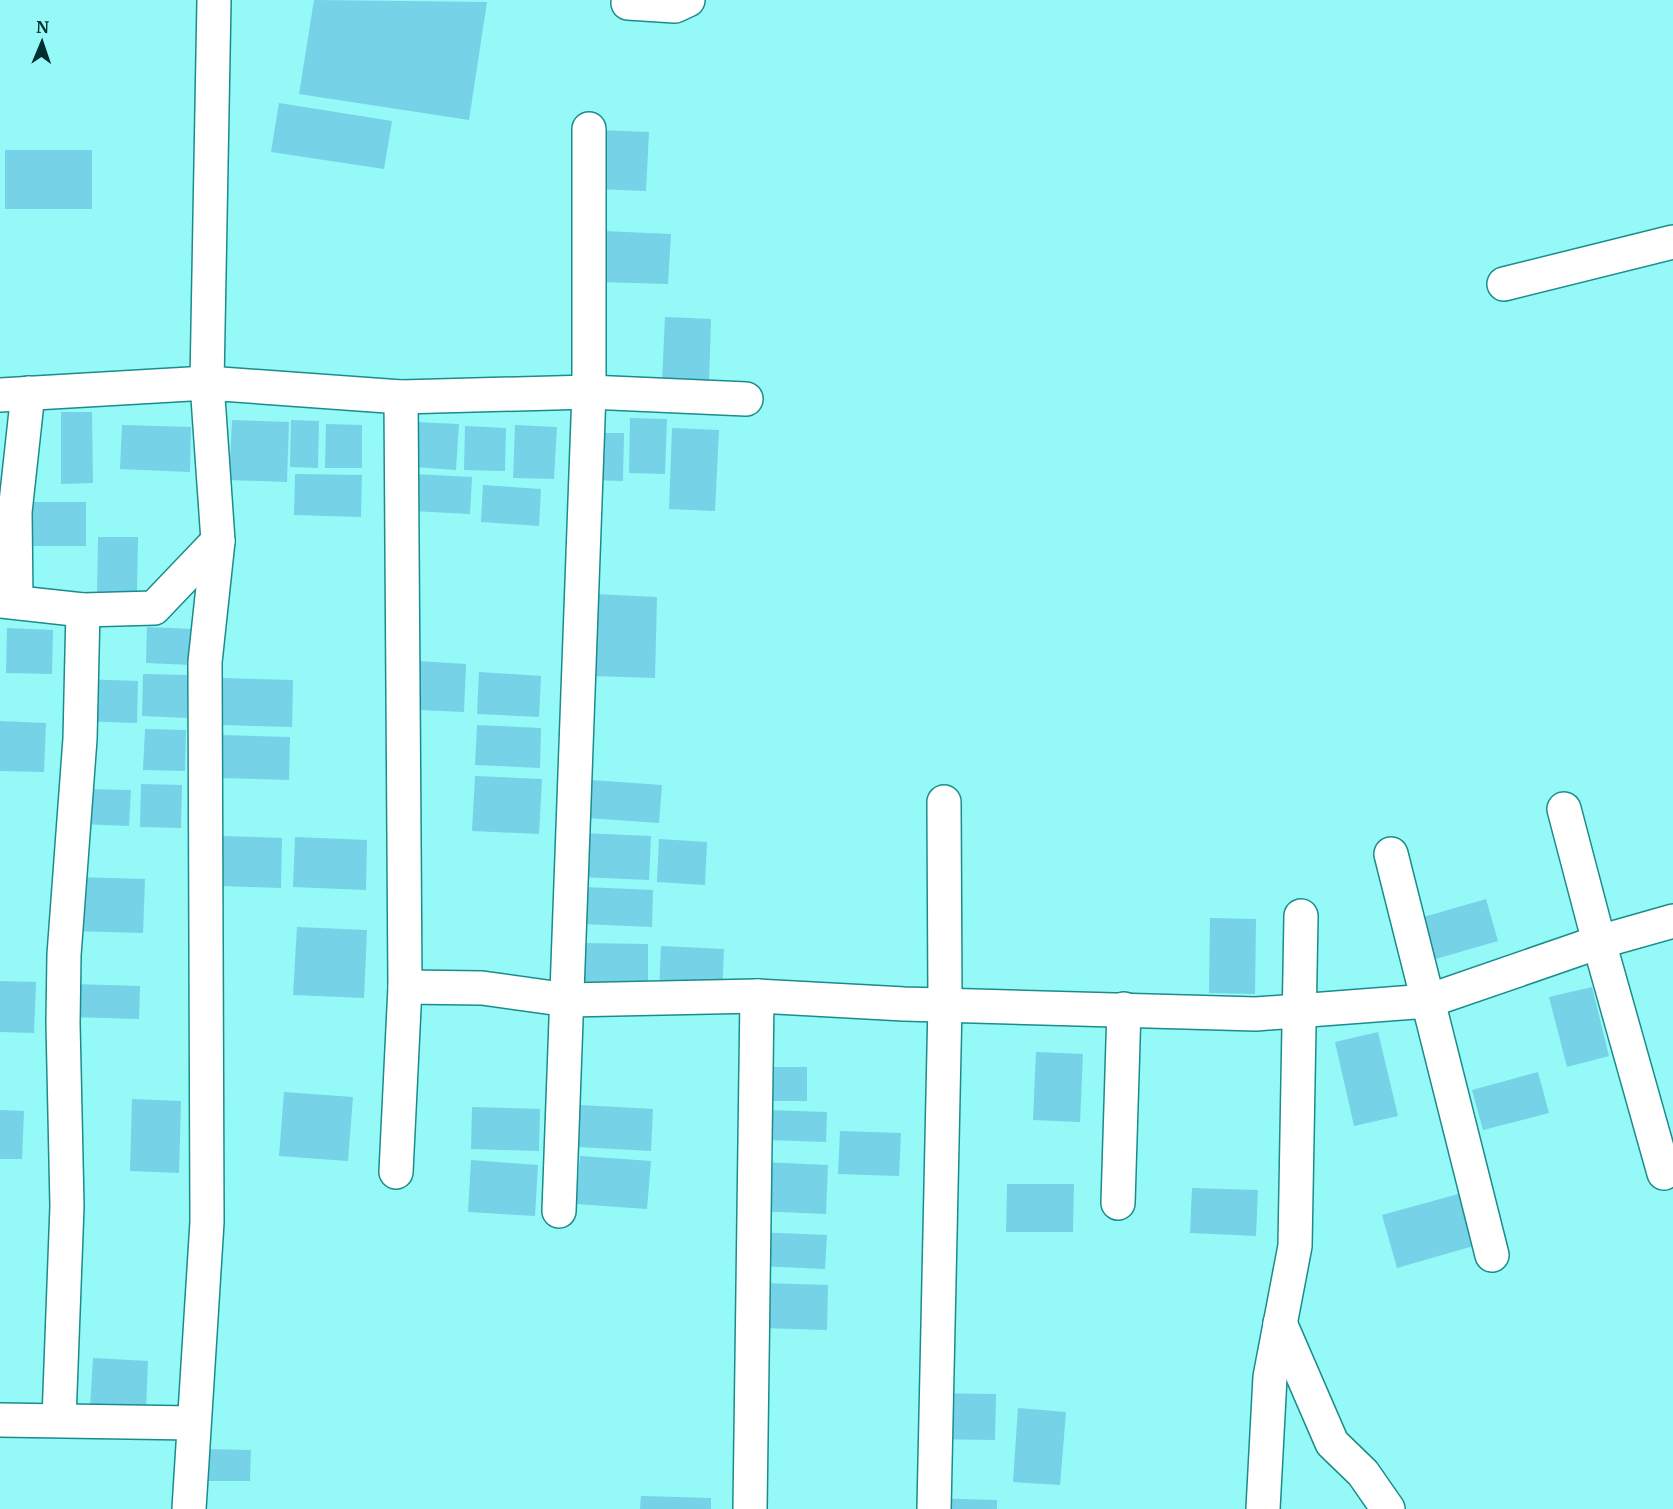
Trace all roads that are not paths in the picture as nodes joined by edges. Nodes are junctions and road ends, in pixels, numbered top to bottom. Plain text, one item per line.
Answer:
1 (214, 0) edge
2 (688, 0) edge
3 (628, 3) dead end
4 (589, 129) dead end
5 (1673, 242) edge
6 (1504, 284) dead end
7 (207, 383) junction
8 (589, 392) junction
9 (14, 394) edge
10 (401, 398) junction
11 (746, 399) dead end
12 (218, 542) junction
13 (8, 601) edge
14 (83, 610) junction
15 (944, 802) dead end
16 (1564, 809) dead end
17 (1391, 854) dead end
18 (1301, 916) dead end
19 (1673, 921) edge
20 (1599, 942) junction
21 (405, 987) junction
22 (757, 996) junction
23 (568, 999) junction
24 (1428, 1001) junction
25 (945, 1004) junction
26 (1124, 1009) junction
27 (1299, 1010) junction
28 (396, 1172) dead end
29 (1664, 1173) dead end
30 (1118, 1203) dead end
31 (559, 1211) dead end
32 (1492, 1255) dead end
33 (1280, 1323) junction
34 (59, 1419) junction
35 (0, 1420) edge
36 (192, 1423) junction
37 (189, 1509) edge
38 (750, 1509) edge
39 (933, 1509) edge
40 (1263, 1509) edge
41 (1388, 1509) edge

1 - 7 street
2 - 3 street
4 - 8 street
5 - 6 street
7 - 9 street
7 - 10 street
7 - 12 street
8 - 10 street
8 - 11 street
8 - 23 street
9 - 13 street
10 - 21 street
12 - 14 street
12 - 36 street
13 - 14 street
14 - 34 street
15 - 25 street
16 - 20 street
17 - 24 street
18 - 27 street
19 - 20 street
20 - 24 street
20 - 29 street
21 - 23 street
21 - 28 street
22 - 23 street
22 - 25 street
22 - 38 street
23 - 31 street
24 - 27 street
24 - 32 street
25 - 26 street
25 - 39 street
26 - 27 street
26 - 30 street
27 - 33 street
33 - 40 street
33 - 41 street
34 - 35 street
34 - 36 street
36 - 37 street

